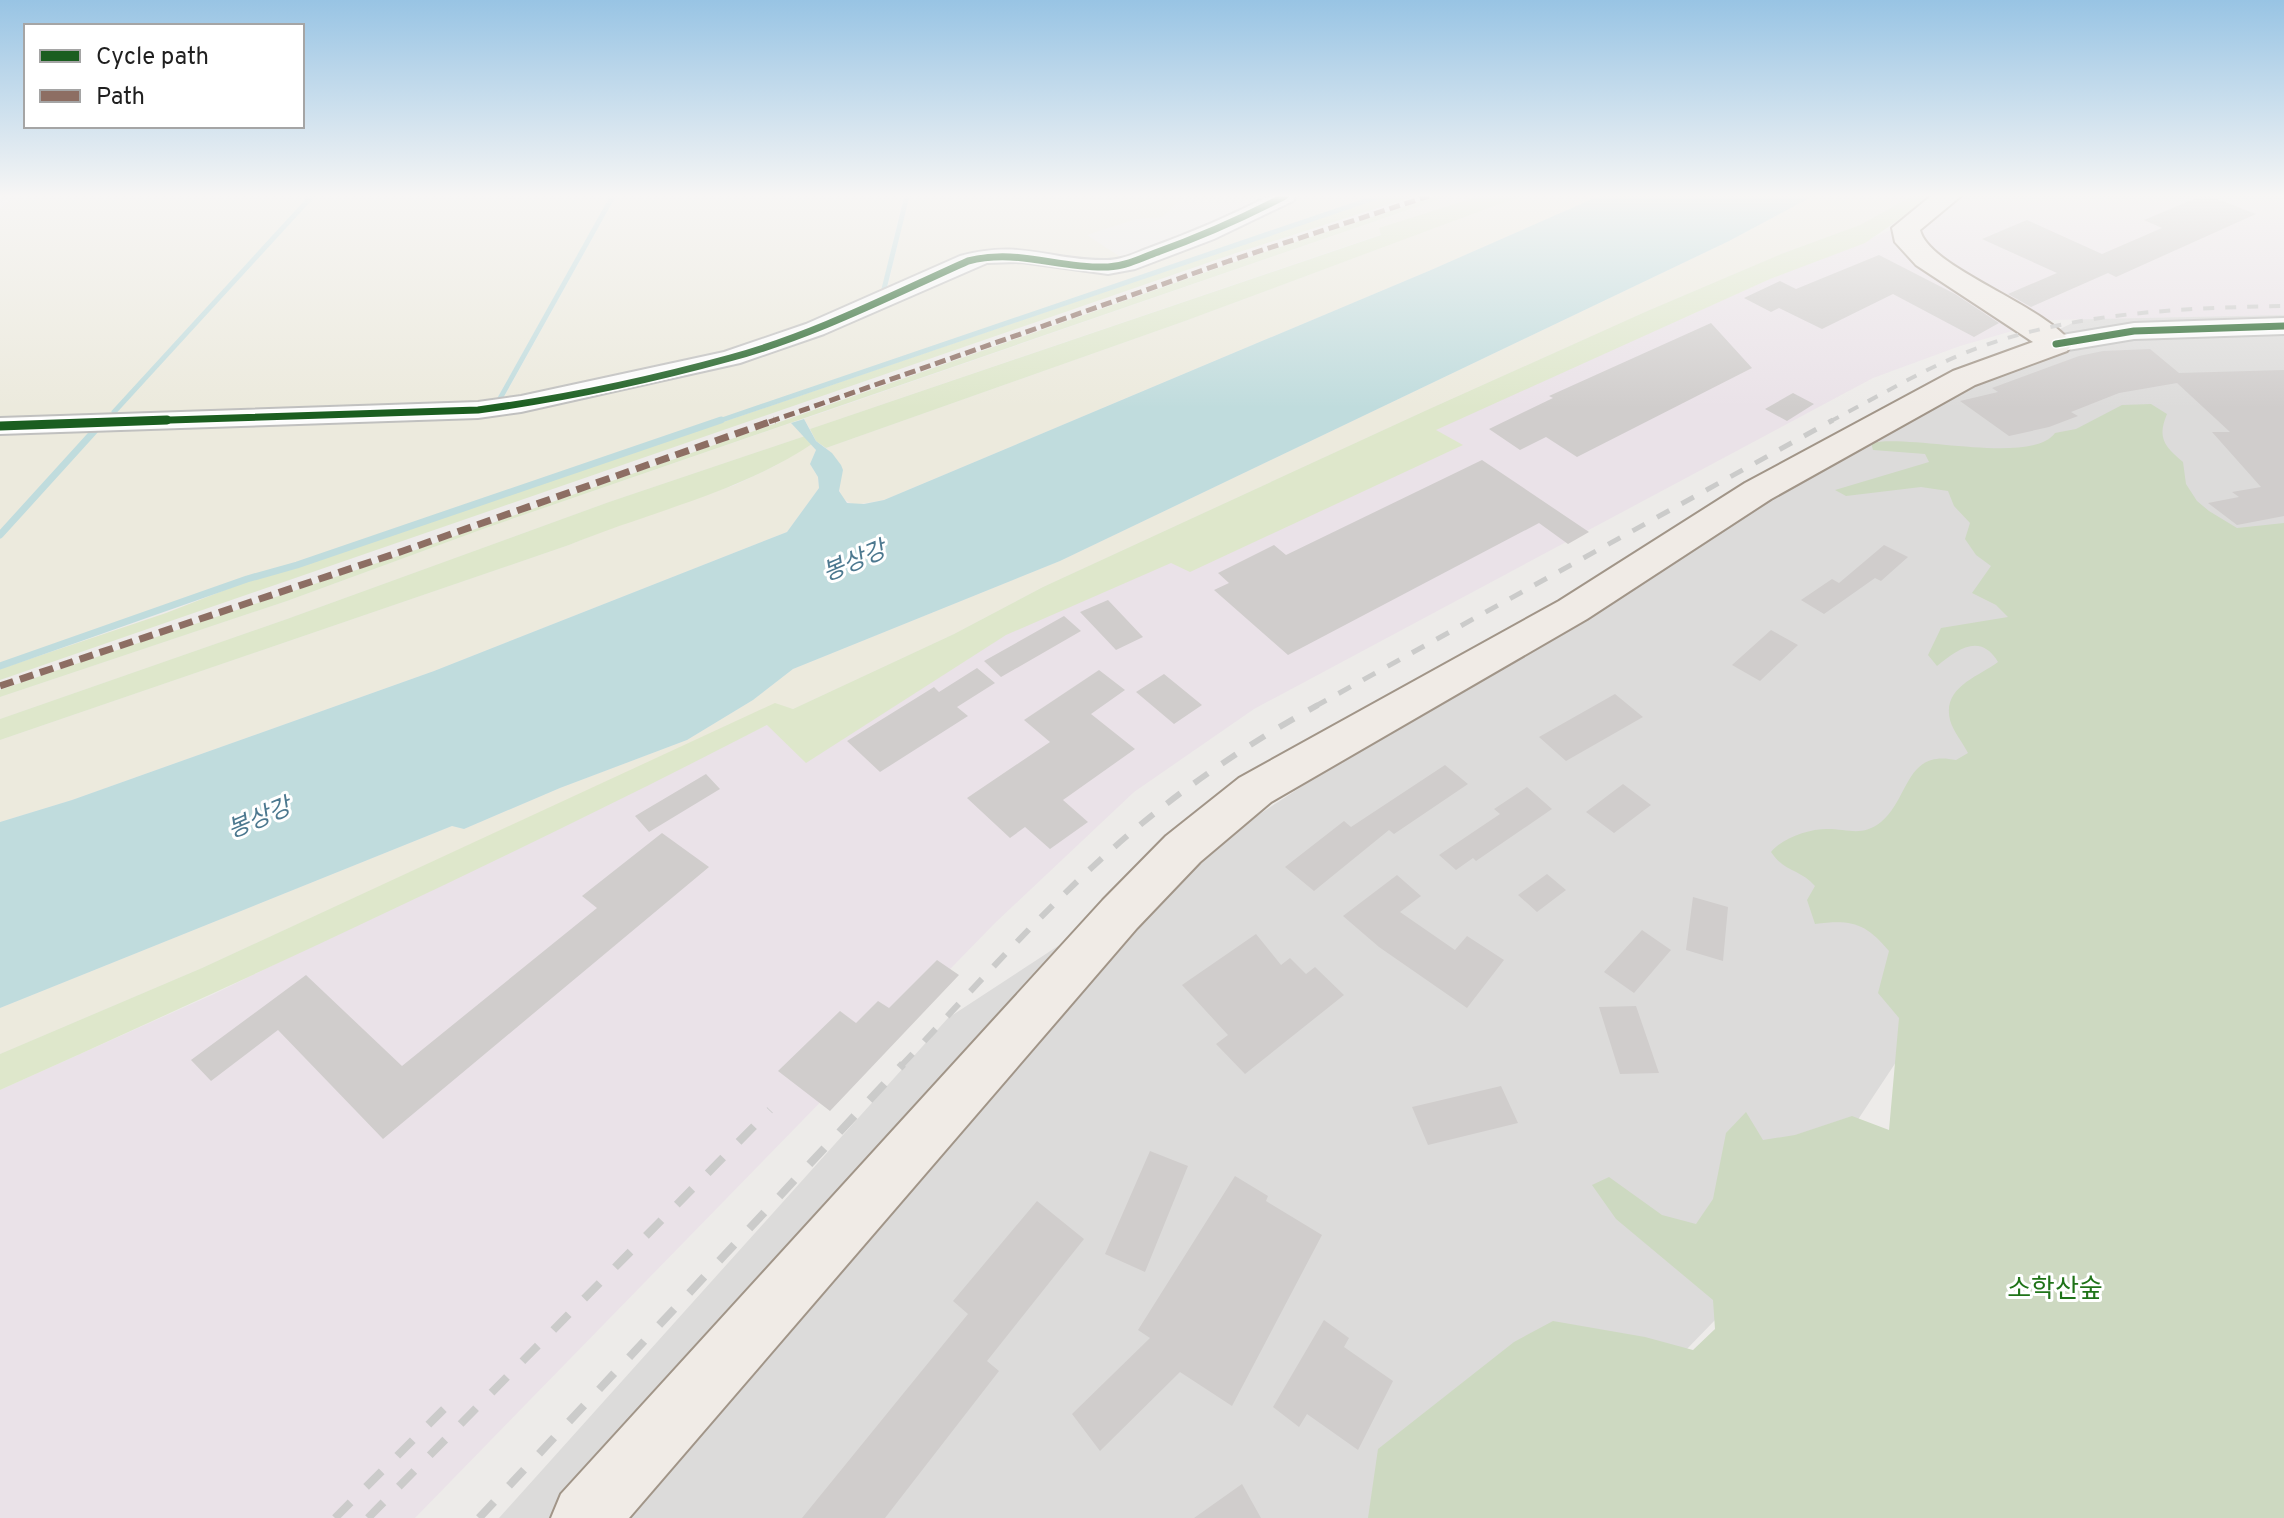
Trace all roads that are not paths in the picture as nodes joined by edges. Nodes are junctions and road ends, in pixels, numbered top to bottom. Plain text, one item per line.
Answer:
1 (955, 267) edge
2 (1939, 267) edge
3 (2284, 326) edge
4 (2056, 344) junction
5 (0, 426) edge
6 (585, 1518) edge

1 - 5 street
2 - 4 main road
3 - 4 street
4 - 6 main road

